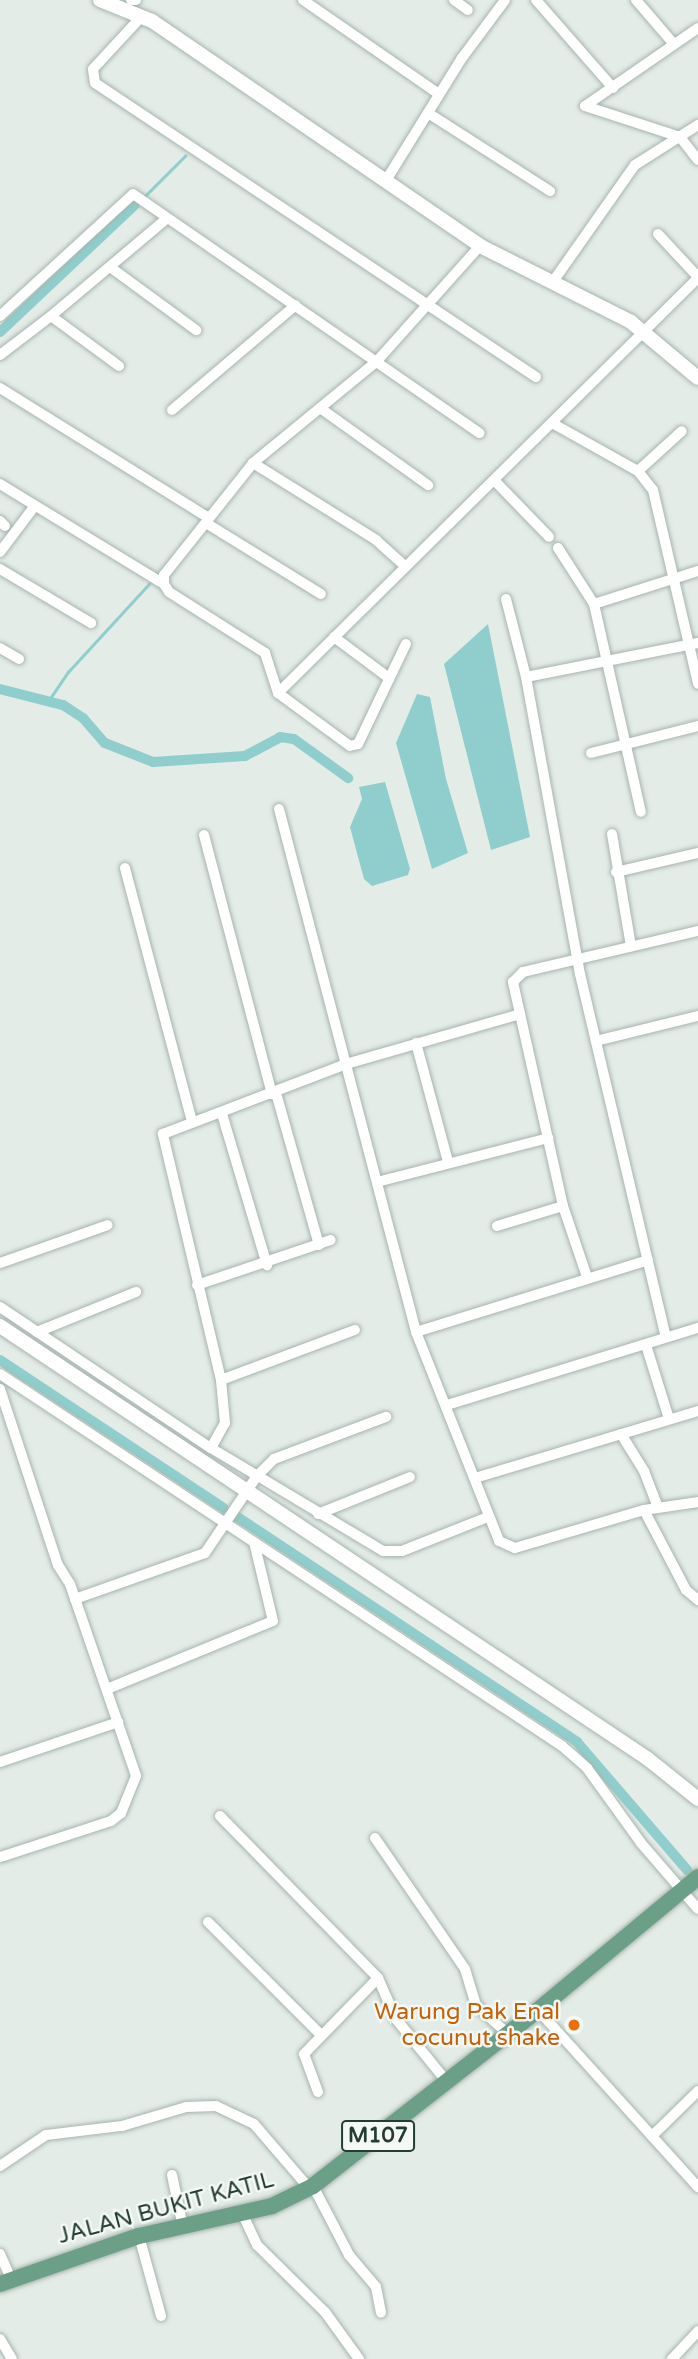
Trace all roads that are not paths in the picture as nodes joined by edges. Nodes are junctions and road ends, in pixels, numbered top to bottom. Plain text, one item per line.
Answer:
1 (100, 0) edge
2 (303, 0) edge
3 (454, 0) edge
4 (505, 0) edge
5 (536, 0) edge
6 (636, 0) edge
7 (468, 10) dead end
8 (142, 16) junction
9 (698, 28) edge
10 (673, 43) junction
11 (612, 88) junction
12 (439, 94) junction
13 (428, 113) junction
14 (698, 125) edge
15 (680, 137) junction
16 (696, 153) edge
17 (385, 182) junction
18 (550, 191) dead end
19 (166, 219) junction
20 (657, 234) dead end
21 (480, 246) junction
22 (110, 267) junction
23 (698, 277) edge
24 (552, 283) junction
25 (296, 305) junction
26 (427, 305) junction
27 (0, 316) edge
28 (51, 316) junction
29 (196, 330) dead end
30 (643, 331) junction
31 (0, 355) edge
32 (377, 361) junction
33 (119, 366) dead end
34 (697, 375) edge
35 (536, 377) dead end
36 (0, 388) edge
37 (320, 408) junction
38 (172, 410) dead end
39 (552, 423) junction
40 (682, 431) dead end
41 (480, 433) dead end
42 (253, 463) junction
43 (638, 471) junction
44 (494, 480) junction
45 (0, 484) edge
46 (428, 485) dead end
47 (34, 508) junction
48 (207, 520) junction
49 (549, 537) dead end
50 (558, 548) dead end
51 (0, 552) edge
52 (405, 566) junction
53 (0, 569) edge
54 (698, 572) edge
55 (674, 579) junction
56 (164, 584) junction
57 (321, 594) dead end
58 (506, 599) dead end
59 (594, 604) junction
60 (91, 624) dead end
61 (334, 637) junction
62 (406, 644) dead end
63 (694, 644) edge
64 (0, 648) edge
65 (19, 659) dead end
66 (608, 663) junction
67 (526, 677) junction
68 (389, 678) junction
69 (698, 684) edge
70 (278, 693) junction
71 (698, 726) edge
72 (626, 743) junction
73 (591, 753) dead end
74 (279, 809) dead end
75 (641, 812) dead end
76 (204, 835) dead end
77 (612, 835) dead end
78 (698, 853) edge
79 (125, 868) dead end
80 (616, 872) junction
81 (698, 931) edge
82 (631, 946) junction
83 (578, 958) junction
84 (520, 1014) junction
85 (698, 1016) edge
86 (596, 1041) junction
87 (416, 1043) junction
88 (346, 1064) junction
89 (274, 1094) junction
90 (222, 1114) junction
91 (192, 1122) junction
92 (548, 1138) junction
93 (449, 1162) junction
94 (377, 1182) junction
95 (563, 1206) junction
96 (108, 1224) dead end
97 (497, 1226) dead end
98 (331, 1240) dead end
99 (319, 1245) junction
100 (648, 1260) junction
101 (0, 1263) edge
102 (267, 1265) junction
103 (587, 1278) junction
104 (197, 1285) junction
105 (136, 1292) dead end
106 (0, 1307) edge
107 (0, 1326) edge
108 (698, 1328) edge
109 (355, 1330) dead end
110 (37, 1332) junction
111 (416, 1332) junction
112 (666, 1336) junction
113 (646, 1345) junction
114 (0, 1374) edge
115 (221, 1380) junction
116 (0, 1389) edge
117 (447, 1405) junction
118 (698, 1411) edge
119 (386, 1417) dead end
120 (670, 1419) junction
121 (5, 1423) edge
122 (621, 1434) junction
123 (211, 1448) junction
124 (257, 1476) junction
125 (410, 1476) dead end
126 (475, 1478) junction
127 (248, 1491) junction
128 (698, 1502) edge
129 (658, 1507) junction
130 (644, 1510) junction
131 (318, 1514) junction
132 (488, 1517) junction
133 (227, 1525) junction
134 (254, 1542) junction
135 (75, 1599) junction
136 (698, 1600) edge
137 (107, 1689) junction
138 (118, 1722) junction
139 (0, 1762) edge
140 (695, 1794) edge
141 (220, 1816) dead end
142 (375, 1838) dead end
143 (0, 1857) edge
144 (698, 1877) edge
145 (683, 1890) junction
146 (698, 1909) edge
147 (208, 1922) dead end
148 (378, 1978) junction
149 (538, 2010) junction
150 (508, 2034) junction
151 (321, 2035) junction
152 (446, 2082) junction
153 (698, 2091) edge
154 (318, 2092) dead end
155 (652, 2136) junction
156 (0, 2166) edge
157 (172, 2175) dead end
158 (311, 2187) junction
159 (698, 2187) edge
160 (243, 2215) junction
161 (183, 2227) junction
162 (139, 2236) junction
163 (0, 2254) edge
164 (6, 2282) edge
165 (381, 2313) dead end
166 (161, 2316) dead end
167 (698, 2331) edge
168 (0, 2339) edge
169 (12, 2359) edge
170 (359, 2359) edge
171 (672, 2359) edge

1 - 8 main road
2 - 12 street
3 - 7 street
4 - 12 street
5 - 11 street
6 - 10 street
8 - 17 main road
8 - 26 street
9 - 10 street
10 - 11 street
11 - 15 street
12 - 13 street
13 - 17 street
13 - 18 street
14 - 15 street
15 - 16 street
15 - 24 street
17 - 21 main road
19 - 22 street
19 - 25 street
19 - 27 street
20 - 23 street
21 - 24 main road
21 - 26 street
22 - 28 street
22 - 29 street
23 - 30 street
24 - 30 main road
25 - 32 street
25 - 38 street
26 - 32 street
26 - 35 street
28 - 31 street
28 - 33 street
30 - 34 main road
30 - 39 street
32 - 37 street
32 - 41 street
36 - 48 street
37 - 42 street
37 - 46 street
39 - 43 street
39 - 44 street
40 - 43 street
42 - 48 street
42 - 52 street
43 - 55 street
44 - 49 street
44 - 52 street
45 - 47 street
47 - 51 street
47 - 56 street
48 - 56 street
48 - 57 street
50 - 59 street
52 - 61 street
53 - 60 street
54 - 55 street
55 - 59 street
55 - 63 street
56 - 70 street
58 - 67 street
59 - 66 street
61 - 68 street
61 - 70 street
62 - 68 street
63 - 66 street
63 - 69 street
64 - 65 street
66 - 67 street
66 - 72 street
67 - 83 street
68 - 70 street
71 - 72 street
72 - 73 street
72 - 75 street
74 - 88 street
76 - 89 street
77 - 80 street
78 - 80 street
79 - 91 street
80 - 82 street
81 - 82 street
82 - 83 street
83 - 84 street
83 - 86 street
84 - 87 street
84 - 92 street
85 - 86 street
86 - 100 street
87 - 88 street
87 - 93 street
88 - 89 street
88 - 94 street
89 - 90 street
89 - 99 street
90 - 91 street
90 - 102 street
91 - 104 street
92 - 93 street
92 - 95 street
93 - 94 street
94 - 111 street
95 - 97 street
95 - 103 street
96 - 101 street
98 - 99 street
99 - 102 street
100 - 103 street
100 - 112 street
102 - 104 street
103 - 111 street
104 - 115 street
105 - 110 street
106 - 110 street
107 - 127 main road
108 - 112 street
109 - 115 street
110 - 123 street
111 - 117 street
112 - 113 street
113 - 117 street
113 - 120 street
114 - 133 street
115 - 123 street
116 - 121 street
117 - 126 street
118 - 120 street
119 - 124 street
120 - 122 street
121 - 135 street
122 - 126 street
122 - 129 street
123 - 124 street
124 - 127 street
124 - 131 street
125 - 131 street
126 - 132 street
127 - 133 street
127 - 140 main road
128 - 129 street
129 - 130 street
130 - 132 street
130 - 136 street
131 - 132 street
133 - 134 street
133 - 135 street
134 - 137 street
134 - 145 street
135 - 137 street
137 - 138 street
138 - 139 street
138 - 143 street
141 - 148 street
142 - 150 street
144 - 145 main road, JALAN BUKIT KATIL / M107
145 - 146 street
145 - 149 main road, JALAN BUKIT KATIL / M107
147 - 151 street
148 - 151 street
148 - 152 street
149 - 150 main road, JALAN BUKIT KATIL / M107
149 - 155 street
150 - 152 main road, JALAN BUKIT KATIL / M107
151 - 154 street
152 - 158 main road, JALAN BUKIT KATIL / M107
153 - 155 street
155 - 159 street
156 - 158 street
157 - 161 street
158 - 160 main road, JALAN BUKIT KATIL / M107
158 - 165 street
160 - 161 main road, JALAN BUKIT KATIL / M107
160 - 170 street
161 - 162 main road, JALAN BUKIT KATIL / M107
162 - 164 main road, JALAN BUKIT KATIL / M107
162 - 166 street
163 - 164 street
167 - 171 street
168 - 169 street

